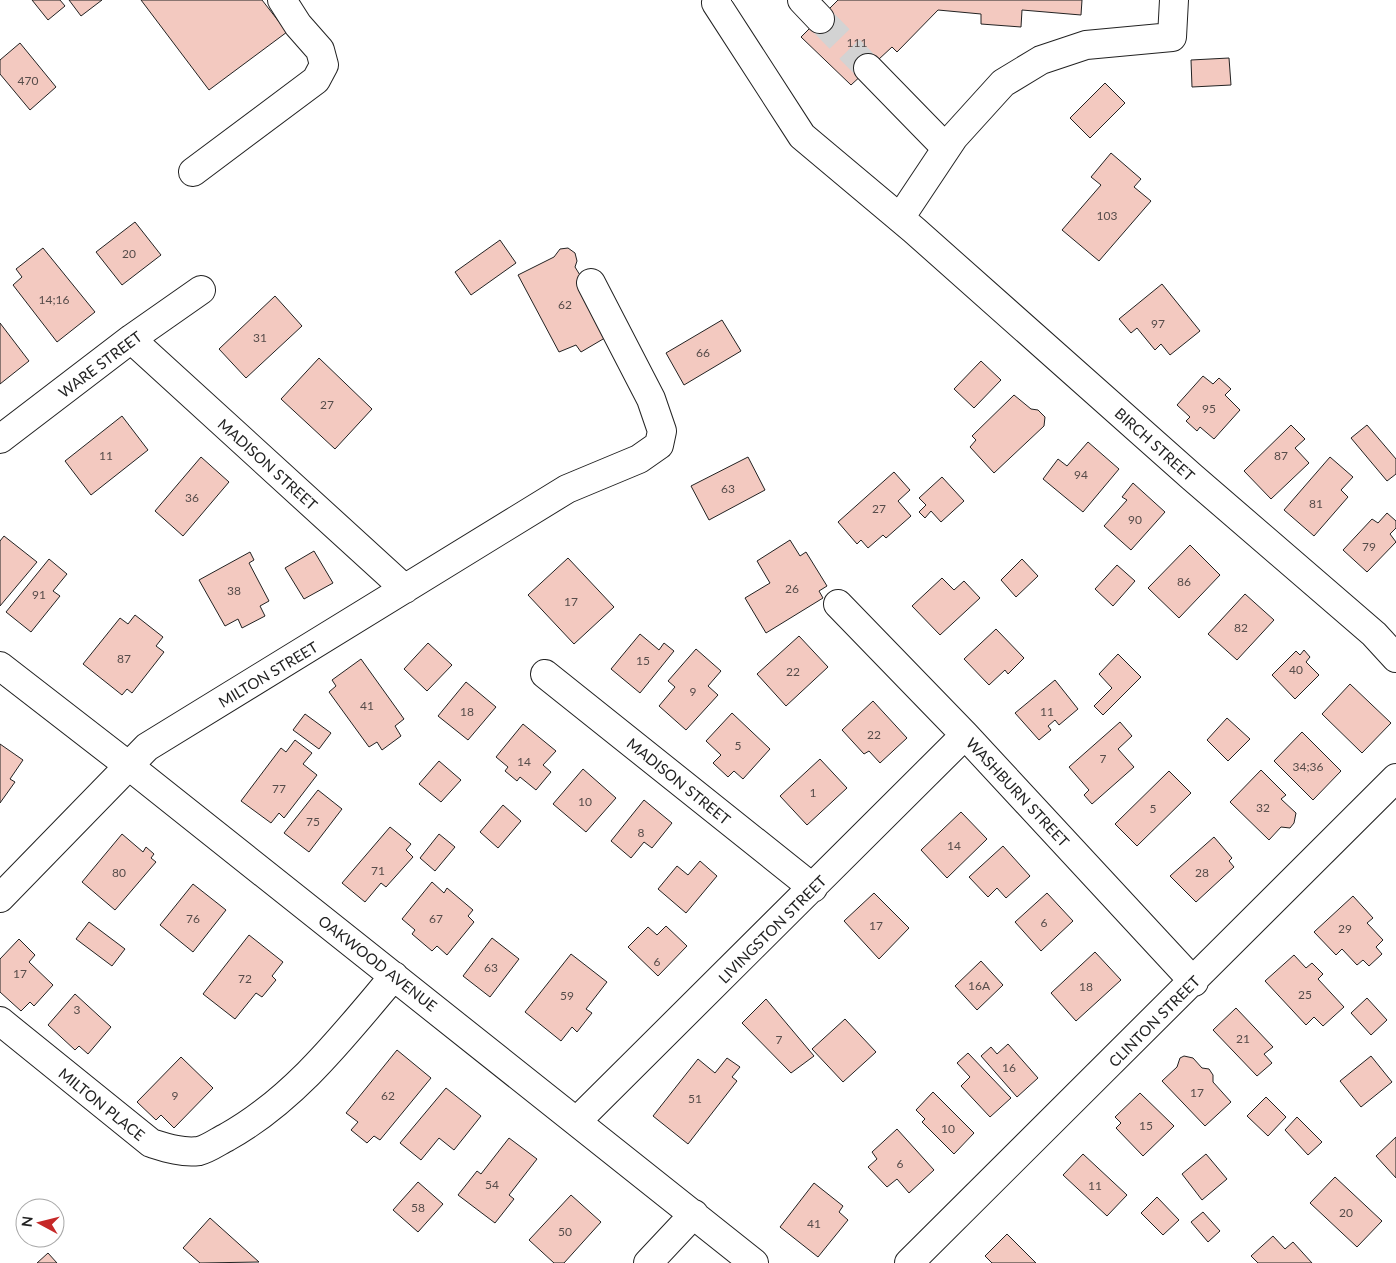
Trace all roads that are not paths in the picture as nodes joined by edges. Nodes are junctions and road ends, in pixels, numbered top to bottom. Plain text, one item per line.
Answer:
1 (282, 0) edge
2 (717, 0) edge
3 (1174, 0) edge
4 (868, 68) tunnel mouth
5 (946, 148) junction
6 (193, 172) dead end
7 (907, 224) junction
8 (591, 283) dead end
9 (201, 290) dead end
10 (131, 339) junction
11 (0, 440) edge
12 (406, 589) junction
13 (838, 604) dead end
14 (1395, 656) edge
15 (0, 666) edge
16 (546, 674) dead end
17 (965, 735) junction
18 (129, 766) junction
19 (1396, 778) edge
20 (814, 888) junction
21 (0, 898) edge
22 (394, 976) junction
23 (1194, 982) junction
24 (0, 1021) edge
25 (577, 1121) junction
26 (694, 1214) junction
27 (648, 1263) edge
28 (754, 1263) edge
29 (910, 1263) edge

1 - 6 street
2 - 7 street, BIRCH STREET
3 - 5 street
4 - 5 street
5 - 7 street
7 - 14 street, BIRCH STREET
8 - 12 street, MILTON STREET
9 - 10 street, WARE STREET
10 - 11 street, WARE STREET
10 - 12 street, MADISON STREET
12 - 18 street, MILTON STREET
13 - 17 street, WASHBURN STREET
15 - 18 street, OAKWOOD AVENUE
16 - 20 street, MADISON STREET
17 - 20 street, LIVINGSTON STREET
17 - 23 street, WASHBURN STREET
18 - 21 street, MILTON STREET
18 - 22 street, OAKWOOD AVENUE
19 - 23 street, CLINTON STREET
20 - 25 street, LIVINGSTON STREET
22 - 24 street, MILTON PLACE
22 - 25 street, OAKWOOD AVENUE
23 - 29 street, CLINTON STREET
25 - 26 street, OAKWOOD AVENUE
26 - 27 street
26 - 28 street, OAKWOOD AVENUE

